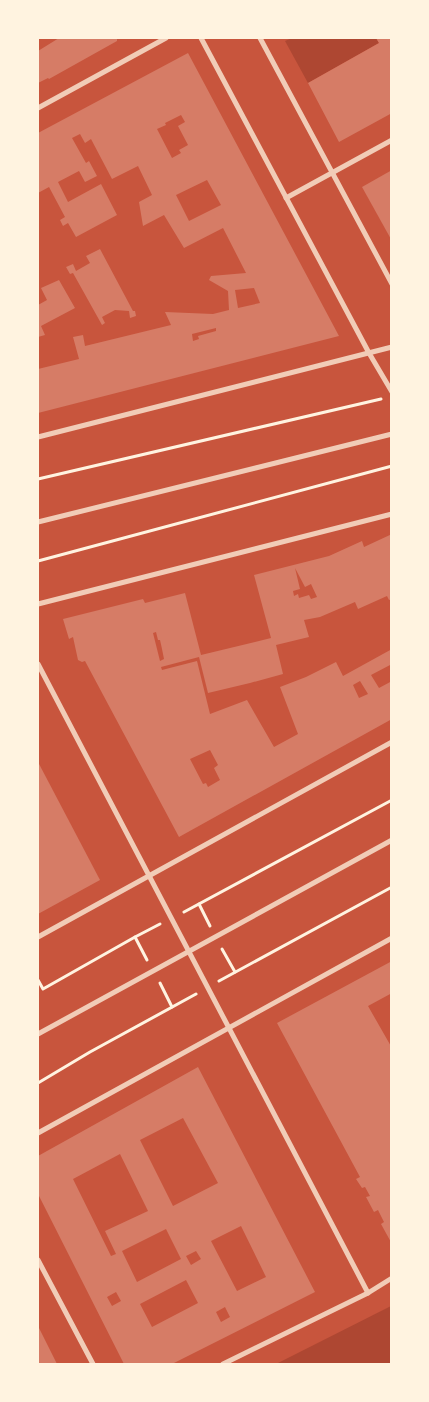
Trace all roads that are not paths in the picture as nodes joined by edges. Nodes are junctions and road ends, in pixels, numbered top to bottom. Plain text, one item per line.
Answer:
1 (166, 38) edge
2 (201, 38) edge
3 (260, 38) edge
4 (38, 108) edge
5 (392, 140) edge
6 (332, 173) junction
7 (286, 198) junction
8 (392, 284) edge
9 (392, 347) edge
10 (369, 353) junction
11 (392, 392) edge
12 (392, 434) edge
13 (38, 436) edge
14 (392, 514) edge
15 (38, 522) edge
16 (38, 604) edge
17 (38, 664) edge
18 (392, 742) edge
19 (392, 840) edge
20 (149, 876) junction
21 (38, 937) edge
22 (392, 938) edge
23 (187, 951) junction
24 (228, 1028) junction
25 (38, 1034) edge
26 (38, 1133) edge
27 (38, 1260) edge
28 (392, 1278) edge
29 (368, 1293) junction
30 (93, 1364) edge
31 (223, 1364) edge

1 - 4 street
2 - 7 street
3 - 6 street
5 - 6 street
6 - 7 street
6 - 8 street
7 - 10 street
9 - 10 street
10 - 11 street
10 - 13 street
12 - 15 street
14 - 16 street
17 - 20 street
18 - 20 street
19 - 23 street
20 - 21 street
20 - 23 street
22 - 24 street
23 - 24 street
23 - 25 street
24 - 26 street
24 - 29 street
27 - 30 street
28 - 29 street
29 - 31 street

